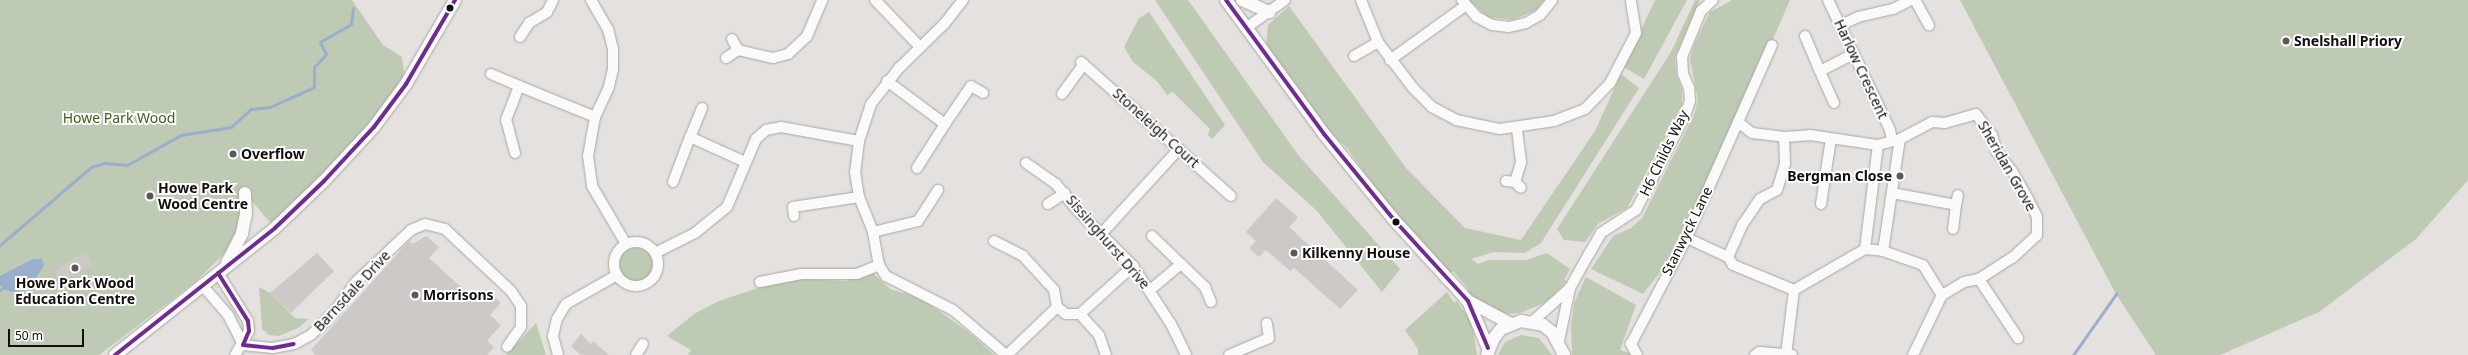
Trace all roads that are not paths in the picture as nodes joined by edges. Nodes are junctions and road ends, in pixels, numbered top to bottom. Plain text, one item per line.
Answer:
1 (455, 0) edge
2 (553, 0) edge
3 (591, 0) edge
4 (822, 0) edge
5 (875, 0) edge
6 (963, 0) edge
7 (1226, 0) edge
8 (1242, 0) edge
9 (1285, 0) edge
10 (1361, 0) edge
11 (1552, 0) edge
12 (1631, 0) edge
13 (1713, 0) edge
14 (1828, 0) edge
15 (1911, 0) edge
16 (1915, 0) edge
17 (1463, 3) edge
18 (1269, 12) junction
19 (1841, 25) junction
20 (1929, 25) dead end
21 (1246, 28) junction
22 (1805, 36) dead end
23 (520, 37) dead end
24 (732, 39) dead end
25 (1378, 42) junction
26 (1772, 45) dead end
27 (920, 47) junction
28 (738, 50) junction
29 (1854, 54) junction
30 (1354, 56) dead end
31 (726, 58) dead end
32 (1390, 60) junction
33 (1820, 71) junction
34 (491, 74) dead end
35 (887, 81) junction
36 (519, 86) junction
37 (983, 93) dead end
38 (1062, 94) dead end
39 (1834, 103) dead end
40 (702, 108) dead end
41 (596, 117) junction
42 (1738, 122) junction
43 (945, 124) junction
44 (1517, 128) junction
45 (690, 137) junction
46 (1784, 137) junction
47 (1831, 138) junction
48 (1896, 139) junction
49 (859, 141) junction
50 (1878, 145) junction
51 (1179, 149) junction
52 (515, 153) dead end
53 (745, 162) junction
54 (1026, 163) dead end
55 (917, 168) dead end
56 (673, 182) dead end
57 (1514, 184) dead end
58 (938, 190) dead end
59 (245, 193) dead end
60 (1065, 193) junction
61 (1892, 193) junction
62 (1231, 196) dead end
63 (859, 197) junction
64 (1048, 204) dead end
65 (1821, 204) dead end
66 (794, 216) dead end
67 (1953, 229) dead end
68 (873, 232) junction
69 (1102, 233) junction
70 (1152, 236) dead end
71 (1687, 238) junction
72 (994, 241) dead end
73 (626, 244) junction
74 (1865, 249) junction
75 (1883, 250) junction
76 (655, 253) junction
77 (1728, 257) junction
78 (1181, 264) junction
79 (879, 266) junction
80 (1133, 266) junction
81 (221, 271) junction
82 (617, 275) junction
83 (1979, 279) junction
84 (760, 282) dead end
85 (202, 286) junction
86 (1571, 286) junction
87 (1150, 290) junction
88 (1794, 290) junction
89 (1942, 295) junction
90 (1468, 301) junction
91 (1211, 302) dead end
92 (1057, 307) junction
93 (1080, 314) junction
94 (1267, 322) dead end
95 (1532, 322) junction
96 (1511, 324) junction
97 (2018, 338) dead end
98 (1560, 341) junction
99 (643, 344) dead end
100 (242, 345) junction
101 (507, 347) dead end
102 (1488, 351) edge
103 (115, 355) edge
104 (235, 355) edge
105 (558, 355) edge
106 (636, 355) edge
107 (1007, 355) edge
108 (1106, 355) edge
109 (1186, 355) edge
110 (1229, 355) edge
111 (1564, 355) edge
112 (1637, 355) edge
113 (1755, 355) edge
114 (1788, 355) edge
115 (1913, 355) edge

1 - 81 street
2 - 23 street
3 - 41 street
4 - 28 street
5 - 27 street
6 - 27 street
7 - 21 street
8 - 18 street
9 - 18 street
10 - 25 street
11 - 17 street
12 - 44 street
13 - 86 street, H6 Childs Way
14 - 19 street, Harlow Crescent
15 - 19 street
16 - 20 street
17 - 32 street
18 - 21 street
19 - 29 street, Harlow Crescent
21 - 90 street
22 - 33 street
24 - 28 street
25 - 30 street
25 - 32 street
26 - 42 street, Stanwyck Lane
27 - 35 street
28 - 31 street
29 - 33 street
29 - 48 street, Harlow Crescent
32 - 44 street
33 - 39 street
34 - 36 street
35 - 43 street
35 - 49 street
36 - 41 street
36 - 52 street
37 - 43 street
38 - 51 street, Stoneleigh Court
40 - 45 street
41 - 73 street
42 - 46 street
42 - 71 street, Stanwyck Lane
43 - 55 street
44 - 57 street
45 - 53 street
45 - 56 street
46 - 47 street
46 - 77 street
47 - 50 street
47 - 65 street
48 - 50 street
48 - 61 street, Harlow Crescent
48 - 83 street, Sheridan Grove
49 - 53 street
49 - 63 street
50 - 74 street
51 - 62 street, Stoneleigh Court
51 - 69 street
53 - 76 street
54 - 60 street, Sissinghurst Drive
58 - 68 street
59 - 81 street
60 - 64 street
60 - 69 street, Sissinghurst Drive
61 - 67 street
61 - 75 street, Harlow Crescent
63 - 66 street
63 - 68 street
68 - 79 street
69 - 80 street, Sissinghurst Drive
70 - 78 street
71 - 77 street
71 - 112 street, Stanwyck Lane
72 - 92 street
73 - 76 street
73 - 82 street
74 - 75 street
74 - 88 street
75 - 89 street
76 - 82 street
77 - 88 street
78 - 87 street
78 - 91 street
79 - 84 street
79 - 107 street
80 - 87 street, Sissinghurst Drive
80 - 93 street
81 - 85 street
81 - 100 street
82 - 105 street
83 - 89 street, Sheridan Grove
83 - 97 street
85 - 100 street
85 - 103 street
86 - 95 street, H6 Childs Way
86 - 98 street, H6 Childs Way
87 - 109 street, Sissinghurst Drive
88 - 114 street
89 - 115 street
90 - 96 street
90 - 102 street
92 - 93 street
92 - 107 street
93 - 108 street
94 - 110 street
95 - 96 street
95 - 98 street
96 - 102 street
98 - 111 street
99 - 106 street
100 - 101 street, Barnsdale Drive
100 - 104 street
113 - 114 street

